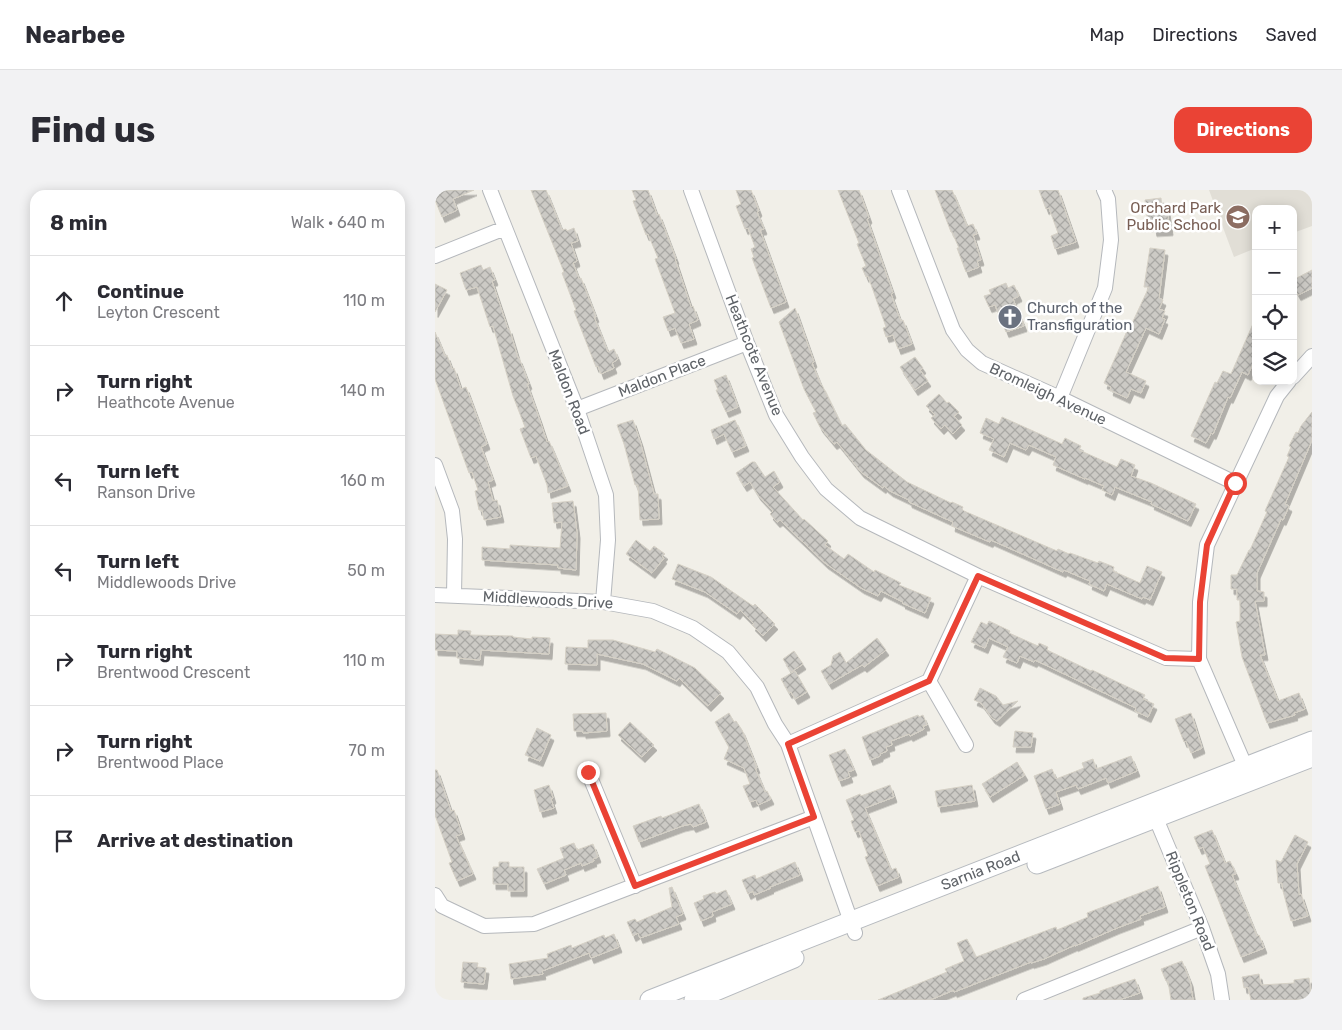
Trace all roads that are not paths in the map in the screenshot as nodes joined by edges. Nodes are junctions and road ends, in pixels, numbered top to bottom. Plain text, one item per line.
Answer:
1 (490, 190) edge
2 (691, 190) edge
3 (899, 190) edge
4 (1104, 190) edge
5 (505, 228) junction
6 (435, 256) edge
7 (747, 343) junction
8 (1312, 356) edge
9 (1297, 372) edge
10 (1286, 385) edge
11 (1060, 398) junction
12 (577, 409) junction
13 (435, 465) edge
14 (1235, 483) junction
15 (978, 576) junction
16 (435, 594) edge
17 (454, 595) junction
18 (603, 602) junction
19 (1199, 659) junction
20 (929, 681) junction
21 (1312, 741) edge
22 (788, 744) junction
23 (966, 745) dead end
24 (1312, 757) edge
25 (1247, 768) junction
26 (588, 772) dead end
27 (1153, 812) junction
28 (814, 817) junction
29 (635, 886) junction
30 (435, 895) edge
31 (854, 928) junction
32 (1203, 928) junction
33 (650, 1000) edge
34 (694, 1000) edge
35 (1024, 1000) edge
36 (1222, 1000) edge

1 - 5 street, Maldon Road
2 - 7 street, Heathcote Avenue
3 - 11 street, Bromleigh Avenue
4 - 11 street
5 - 6 street
5 - 12 street, Maldon Road
7 - 12 street, Maldon Place
7 - 15 street, Heathcote Avenue
8 - 9 street
10 - 14 street
11 - 14 street, Bromleigh Avenue
12 - 18 street, Maldon Road
13 - 17 street
14 - 19 street
15 - 19 street, Heathcote Avenue
15 - 20 street
16 - 17 street, Middlewoods Drive
17 - 18 street, Middlewoods Drive
18 - 22 street, Middlewoods Drive
19 - 25 street
20 - 22 street
20 - 23 street
21 - 25 main road, Sarnia Road
22 - 28 street, Middlewoods Drive
24 - 27 main road, Sarnia Road
25 - 27 main road, Sarnia Road
26 - 29 street
27 - 31 main road, Sarnia Road
27 - 32 street, Rippleton Road
28 - 29 street
28 - 31 street, Middlewoods Drive
29 - 30 street
31 - 33 main road, Sarnia Road
31 - 34 main road, Sarnia Road
32 - 35 street
32 - 36 street, Rippleton Road

